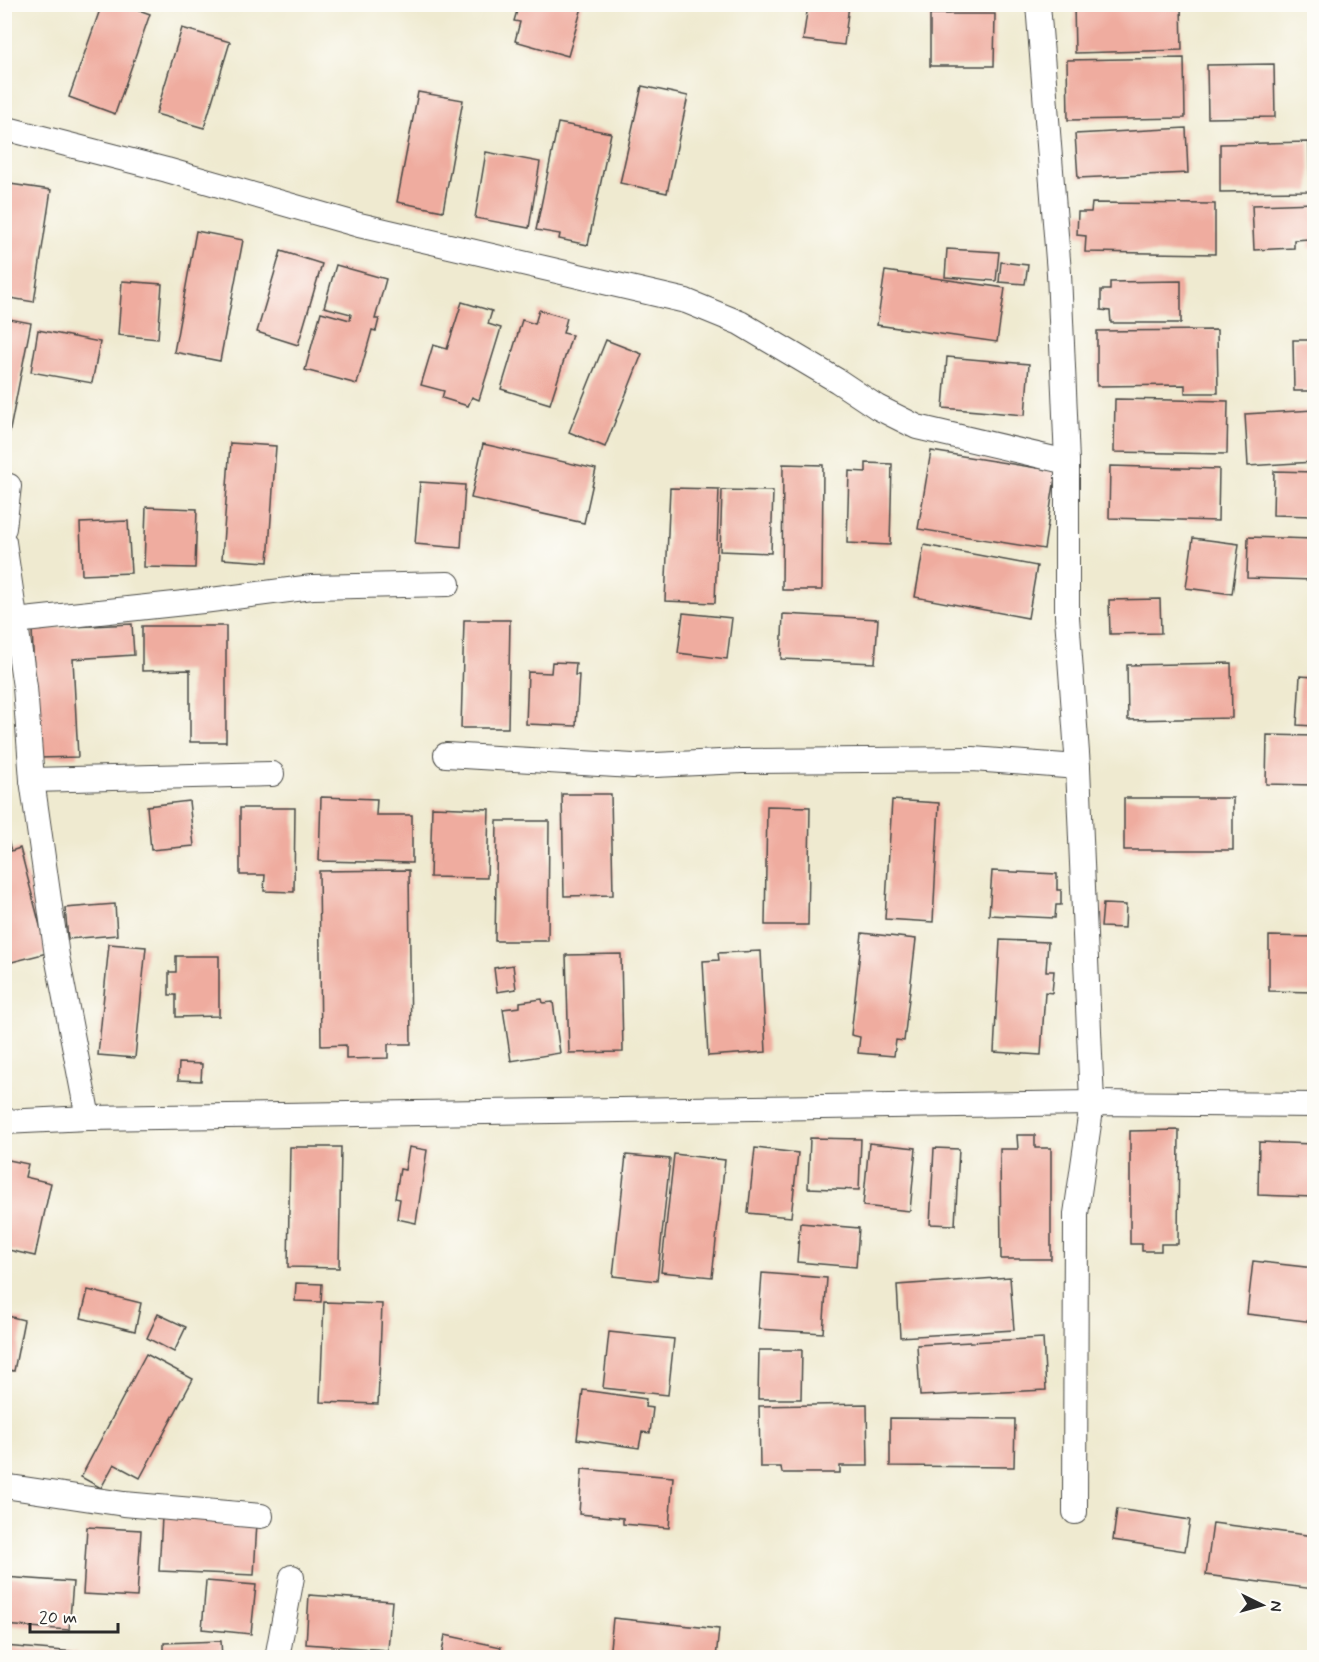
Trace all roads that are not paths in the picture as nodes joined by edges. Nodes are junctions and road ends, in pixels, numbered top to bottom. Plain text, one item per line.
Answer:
1 (1038, 4) edge
2 (4, 128) edge
3 (1067, 462) junction
4 (9, 486) dead end
5 (4, 528) edge
6 (4, 542) edge
7 (448, 584) dead end
8 (15, 621) junction
9 (446, 755) dead end
10 (1078, 767) junction
11 (272, 774) dead end
12 (32, 780) junction
13 (1092, 1103) junction
14 (1314, 1105) edge
15 (88, 1118) junction
16 (4, 1122) edge
17 (4, 1485) edge
18 (1075, 1512) dead end
19 (261, 1516) dead end
20 (292, 1577) dead end
21 (277, 1658) edge

1 - 3 street
2 - 3 street
3 - 10 street
4 - 5 street
6 - 8 street
7 - 8 street
8 - 12 street
9 - 10 street
10 - 13 street
11 - 12 street
12 - 15 street
13 - 14 street
13 - 15 street
13 - 18 street
15 - 16 street
17 - 19 street
20 - 21 street

